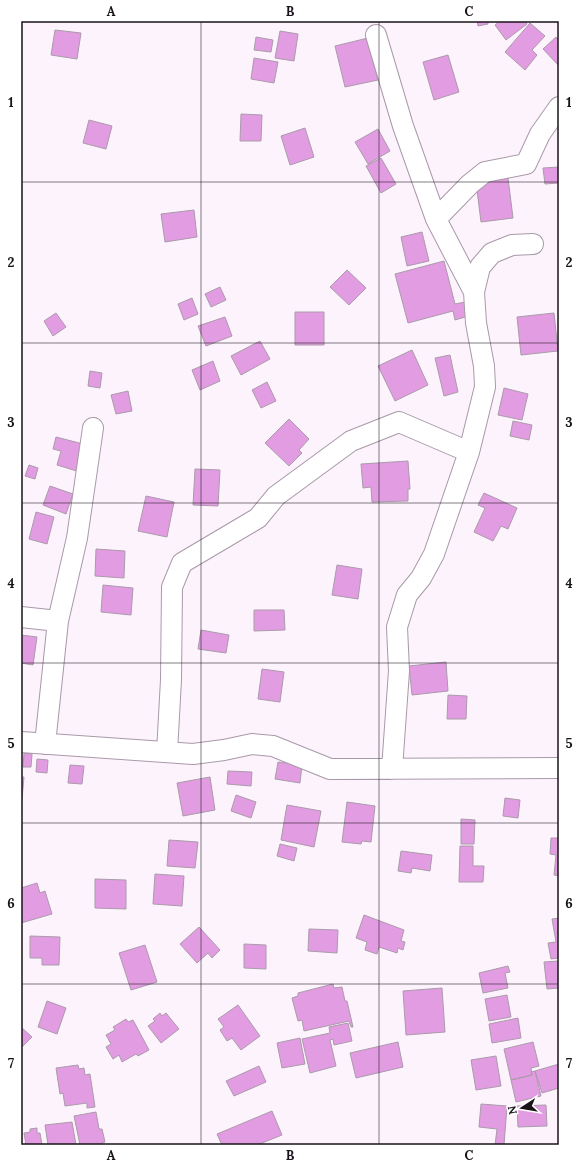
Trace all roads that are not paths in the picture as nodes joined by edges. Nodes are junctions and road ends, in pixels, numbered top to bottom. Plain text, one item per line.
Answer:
1 (376, 35) dead end
2 (559, 107) edge
3 (436, 218) junction
4 (533, 244) dead end
5 (474, 292) junction
6 (93, 428) dead end
7 (470, 452) junction
8 (21, 617) edge
9 (58, 621) junction
10 (21, 742) edge
11 (45, 744) junction
12 (167, 752) junction
13 (559, 768) edge
14 (392, 770) junction

1 - 3 street
2 - 3 street
3 - 5 street
4 - 5 street
5 - 7 street
6 - 9 street
7 - 12 street
7 - 14 street
8 - 9 street
9 - 11 street
10 - 11 street
11 - 12 street
12 - 14 street
13 - 14 street

